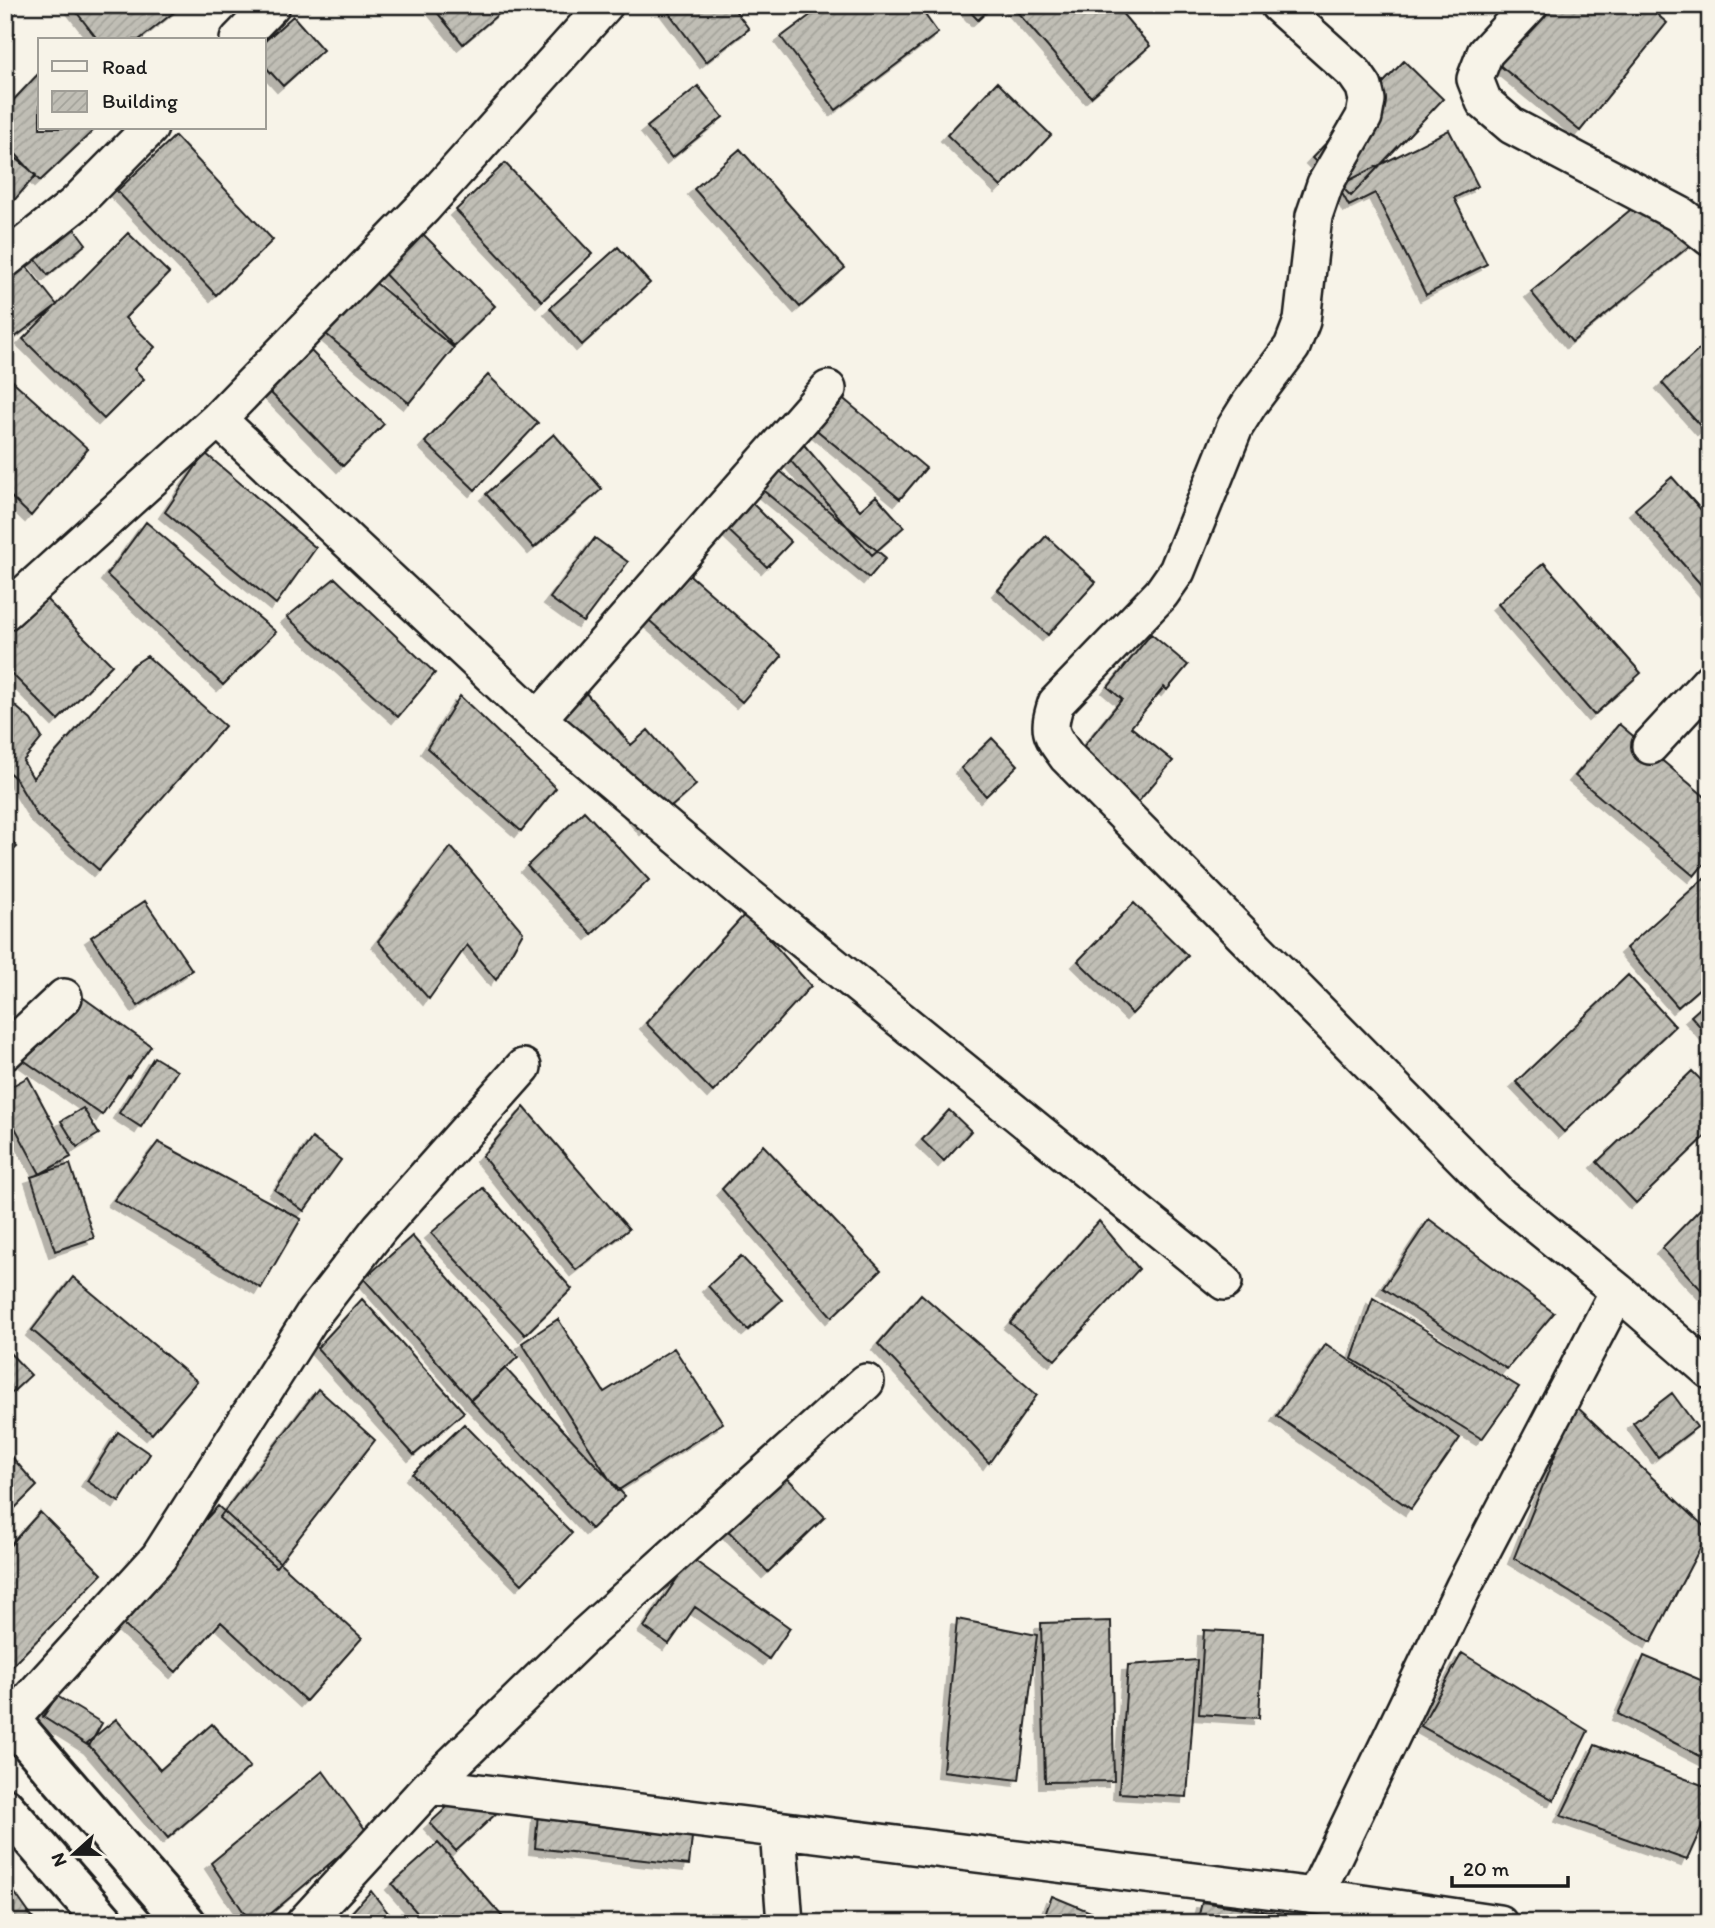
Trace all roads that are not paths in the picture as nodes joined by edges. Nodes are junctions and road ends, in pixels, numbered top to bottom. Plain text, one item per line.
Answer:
1 (272, 5) edge
2 (605, 5) edge
3 (1278, 5) edge
4 (1530, 5) edge
5 (240, 38) edge
6 (148, 130) edge
7 (1710, 238) edge
8 (5, 260) edge
9 (828, 389) dead end
10 (218, 419) junction
11 (5, 612) edge
12 (1710, 681) edge
13 (538, 719) junction
14 (1650, 746) dead end
15 (64, 997) dead end
16 (5, 1052) edge
17 (523, 1067) dead end
18 (1224, 1282) dead end
19 (1618, 1291) junction
20 (1710, 1371) edge
21 (866, 1382) dead end
22 (8, 1717) edge
23 (430, 1786) junction
24 (5, 1808) edge
25 (778, 1830) junction
26 (1315, 1896) junction
27 (104, 1923) edge
28 (186, 1923) edge
29 (304, 1923) edge
30 (785, 1923) edge
31 (1499, 1923) edge

1 - 5 street
2 - 10 street
3 - 19 street
4 - 7 street
6 - 8 street
9 - 13 street
10 - 11 street
10 - 13 street
12 - 14 street
13 - 18 street
15 - 16 street
17 - 22 street
19 - 20 street
19 - 26 street
21 - 23 street
22 - 28 main road
23 - 25 street
23 - 29 street
24 - 27 main road
25 - 26 street
25 - 30 street
26 - 31 street

